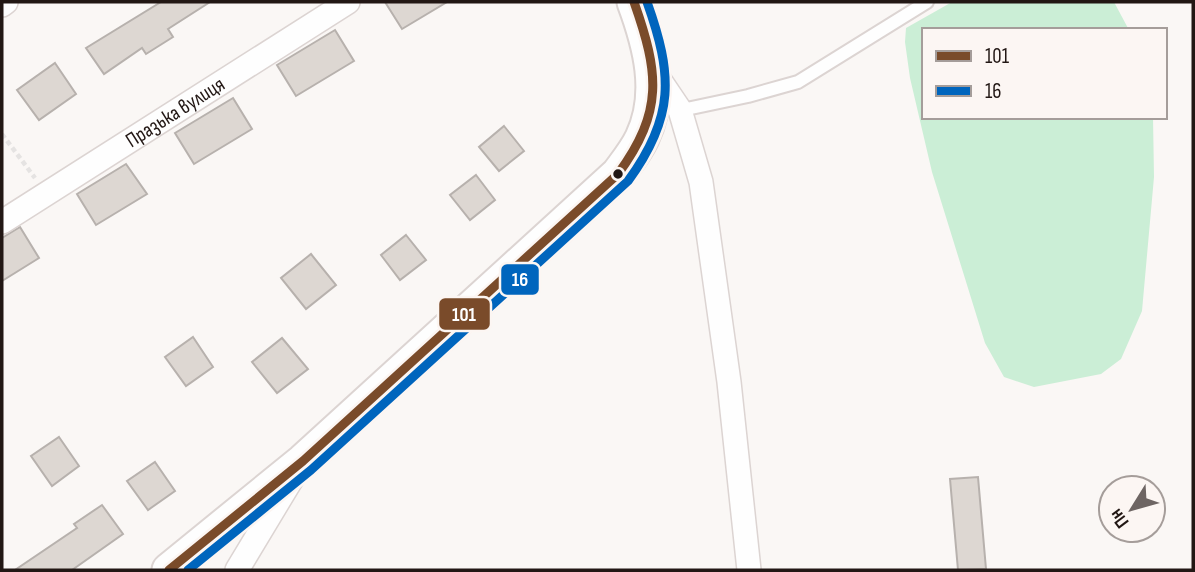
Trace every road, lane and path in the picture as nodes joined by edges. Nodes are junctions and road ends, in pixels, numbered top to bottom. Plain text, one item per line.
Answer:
1 (348, 2) edge
2 (634, 2) edge
3 (927, 2) edge
4 (659, 97) junction
5 (2, 134) edge
6 (47, 194) junction
7 (2, 222) edge
8 (303, 461) junction
9 (169, 570) edge
10 (237, 570) edge
11 (749, 570) edge

1 - 6 street, Празька вулиця
2 - 4 street
3 - 4 lane
4 - 8 street
4 - 11 street
5 - 6 path
6 - 7 street, Празька вулиця
8 - 9 street
8 - 10 street

